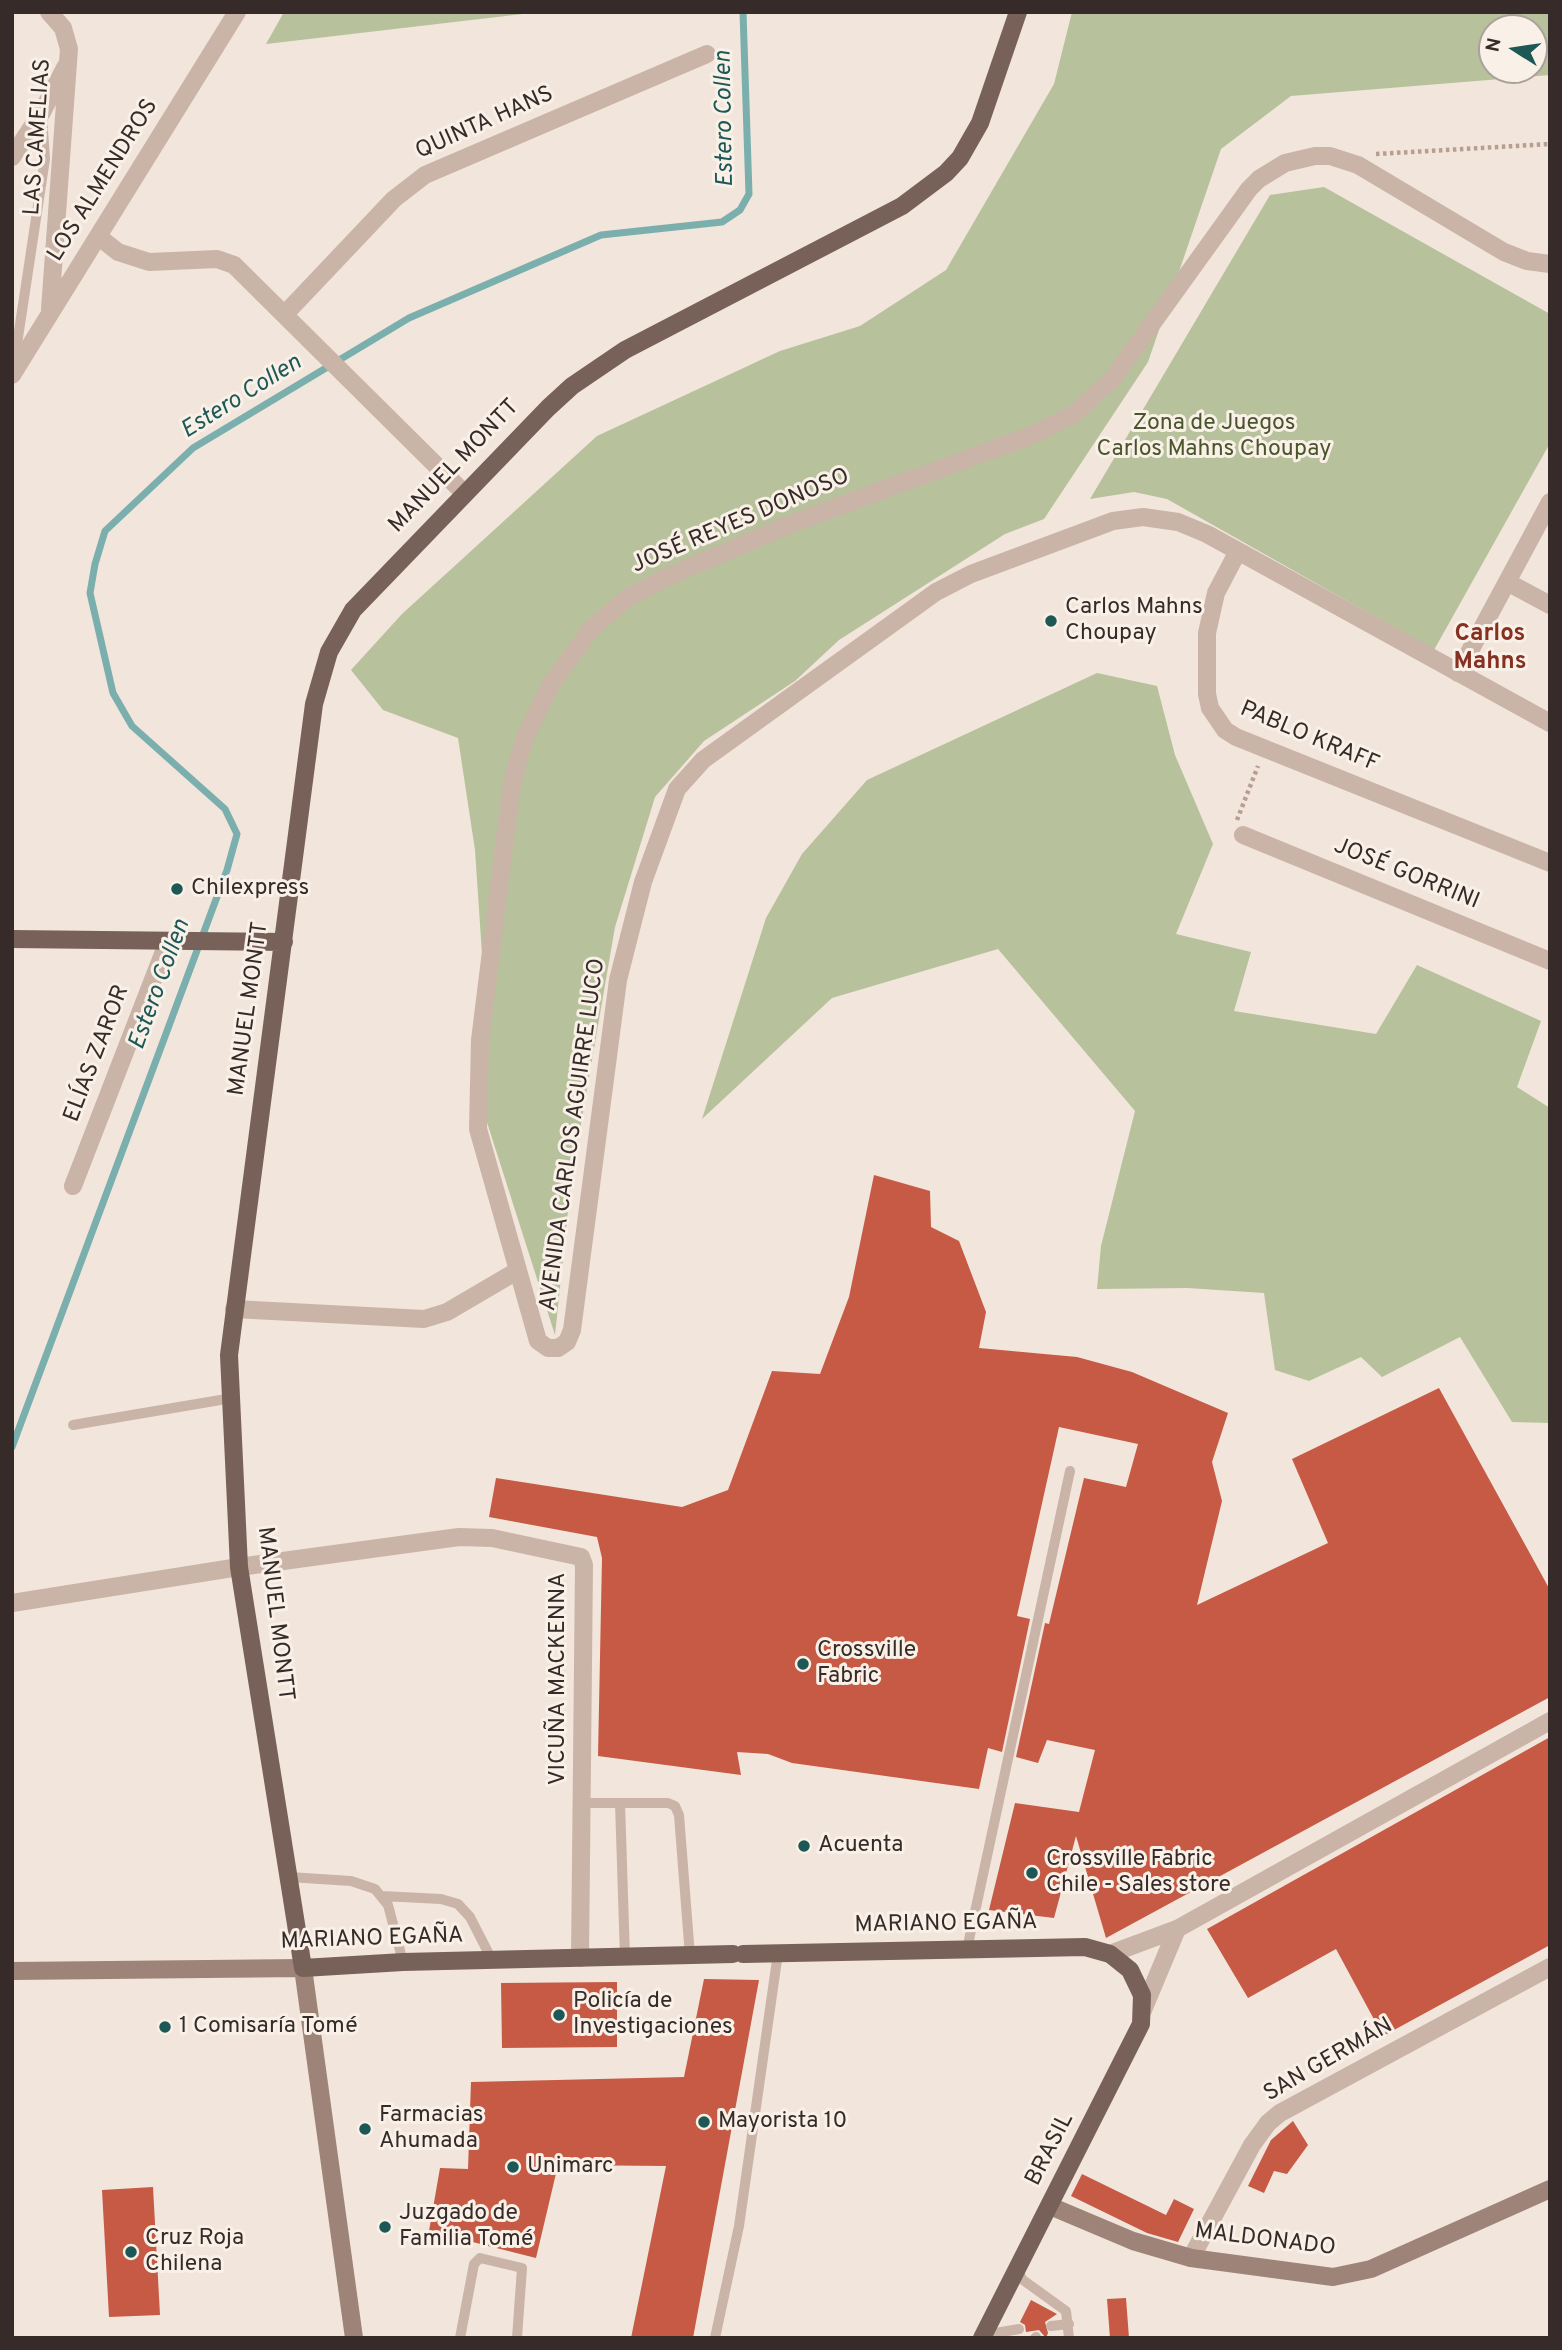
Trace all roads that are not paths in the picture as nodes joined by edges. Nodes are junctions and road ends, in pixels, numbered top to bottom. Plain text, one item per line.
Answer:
1 (50, 12) edge
2 (237, 12) edge
3 (1018, 12) edge
4 (707, 54) dead end
5 (69, 60) junction
6 (42, 112) junction
7 (12, 157) edge
8 (99, 237) junction
9 (1550, 264) edge
10 (50, 313) junction
11 (285, 314) junction
12 (13, 367) edge
13 (464, 493) junction
14 (1550, 502) edge
15 (1237, 551) junction
16 (1507, 582) junction
17 (1550, 605) edge
18 (1458, 673) junction
19 (1550, 723) edge
20 (1243, 835) road end
21 (1550, 863) edge
22 (12, 939) edge
23 (172, 941) junction
24 (284, 942) junction
25 (1550, 961) edge
26 (73, 1186) dead end
27 (517, 1271) junction
28 (234, 1309) junction
29 (232, 1398) junction
30 (73, 1425) dead end
31 (1070, 1471) dead end
32 (239, 1567) junction
33 (12, 1603) edge
34 (1550, 1721) edge
35 (620, 1802) junction
36 (583, 1803) junction
37 (289, 1877) junction
38 (382, 1896) junction
39 (1177, 1929) junction
40 (967, 1949) junction
41 (778, 1953) junction
42 (1110, 1954) junction
43 (690, 1956) junction
44 (625, 1957) junction
45 (580, 1958) junction
46 (492, 1960) junction
47 (403, 1962) junction
48 (1550, 1967) edge
49 (303, 1968) junction
50 (12, 1972) edge
51 (1143, 2010) junction
52 (1550, 2189) edge
53 (1050, 2206) junction
54 (1191, 2258) junction
55 (1017, 2270) junction
56 (1069, 2324) junction
57 (1051, 2326) dead end
58 (1020, 2329) dead end
59 (983, 2337) edge
60 (354, 2338) edge
61 (460, 2338) edge
62 (517, 2338) edge
63 (715, 2338) edge
64 (1069, 2338) edge

1 - 5 street, LAS CAMELIAS
2 - 8 street, LOS ALMENDROS
3 - 13 main road, MANUEL MONTT
4 - 11 street, QUINTA HANS
5 - 6 street
5 - 10 street, LAS CAMELIAS
6 - 7 street
6 - 12 lane
8 - 10 street, LOS ALMENDROS
8 - 11 street
9 - 27 street, JOSÉ REYES DONOSO
10 - 12 street, LOS ALMENDROS
11 - 13 street
13 - 24 main road, MANUEL MONTT
14 - 16 street
15 - 18 street, AVENIDA CARLOS AGUIRRE LUCO
15 - 21 street, PABLO KRAFF
15 - 27 street, AVENIDA CARLOS AGUIRRE LUCO
16 - 17 street
16 - 18 street
18 - 19 street, AVENIDA CARLOS AGUIRRE LUCO
20 - 25 street, JOSÉ GORRINI
22 - 23 main road
23 - 24 main road
23 - 26 street, ELÍAS ZAROR
24 - 28 main road, MANUEL MONTT
27 - 28 street, AVENIDA CARLOS AGUIRRE LUCO
28 - 29 main road, MANUEL MONTT
29 - 30 lane
29 - 32 main road, MANUEL MONTT
31 - 40 lane
32 - 33 street, VICUÑA MACKENNA
32 - 36 street, VICUÑA MACKENNA
32 - 37 main road, MANUEL MONTT
34 - 39 street
35 - 36 lane
35 - 43 lane
35 - 44 lane
36 - 45 street, VICUÑA MACKENNA
37 - 38 lane
37 - 49 main road, MANUEL MONTT
38 - 46 lane
38 - 47 lane
39 - 42 street
39 - 51 street
40 - 41 main road, MARIANO EGAÑA
40 - 42 main road, MARIANO EGAÑA
41 - 43 main road, MARIANO EGAÑA
41 - 63 lane
42 - 51 main road, BRASIL
43 - 44 main road, MARIANO EGAÑA
44 - 45 main road, MARIANO EGAÑA
45 - 46 main road, MARIANO EGAÑA
46 - 47 main road, MARIANO EGAÑA
47 - 49 main road, MARIANO EGAÑA
48 - 54 street, SAN GERMÁN
49 - 50 main road, MARIANO EGAÑA
49 - 60 main road, MANUEL MONTT
51 - 53 main road, BRASIL
52 - 54 main road, MALDONADO
53 - 54 main road, MALDONADO
53 - 55 main road, BRASIL
55 - 56 lane
55 - 59 main road, BRASIL
56 - 57 lane
56 - 64 lane
58 - 59 lane
61 - 62 lane

